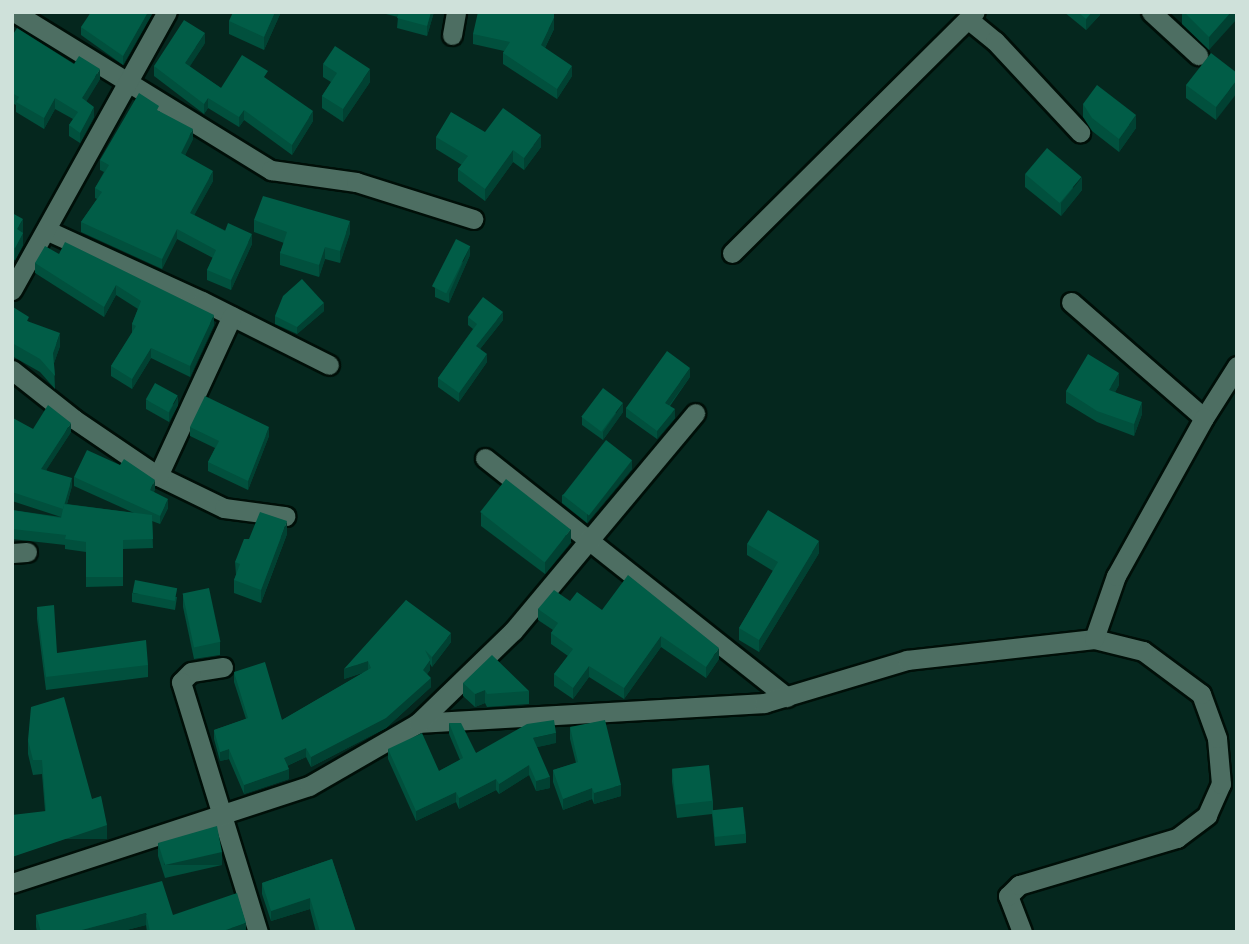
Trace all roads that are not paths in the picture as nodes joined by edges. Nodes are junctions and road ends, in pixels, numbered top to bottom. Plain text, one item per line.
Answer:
1 (15, 12) edge
2 (167, 12) edge
3 (456, 12) edge
4 (1151, 12) edge
5 (972, 16) edge
6 (453, 35) dead end
7 (1198, 55) dead end
8 (124, 84) junction
9 (1080, 132) dead end
10 (473, 219) dead end
11 (46, 230) junction
12 (732, 253) dead end
13 (12, 290) edge
14 (1071, 302) dead end
15 (232, 316) junction
16 (329, 365) dead end
17 (1237, 366) edge
18 (12, 370) edge
19 (695, 412) dead end
20 (1204, 418) junction
21 (485, 458) dead end
22 (158, 476) junction
23 (285, 516) dead end
24 (590, 542) junction
25 (1094, 639) junction
26 (223, 667) dead end
27 (787, 697) junction
28 (418, 723) junction
29 (224, 815) junction
30 (12, 883) edge
31 (258, 932) edge
32 (1021, 932) edge

1 - 8 street
2 - 8 street
3 - 6 street
4 - 7 street
5 - 9 street
5 - 12 street
8 - 10 street
8 - 11 street
11 - 13 street
11 - 15 street
14 - 20 street
15 - 16 street
15 - 22 street
17 - 20 street
18 - 22 street
19 - 24 street
20 - 25 street
21 - 24 street
22 - 23 street
24 - 27 street
24 - 28 street
25 - 27 street
25 - 32 street
26 - 29 street
27 - 28 street
28 - 29 street
29 - 30 street
29 - 31 street

